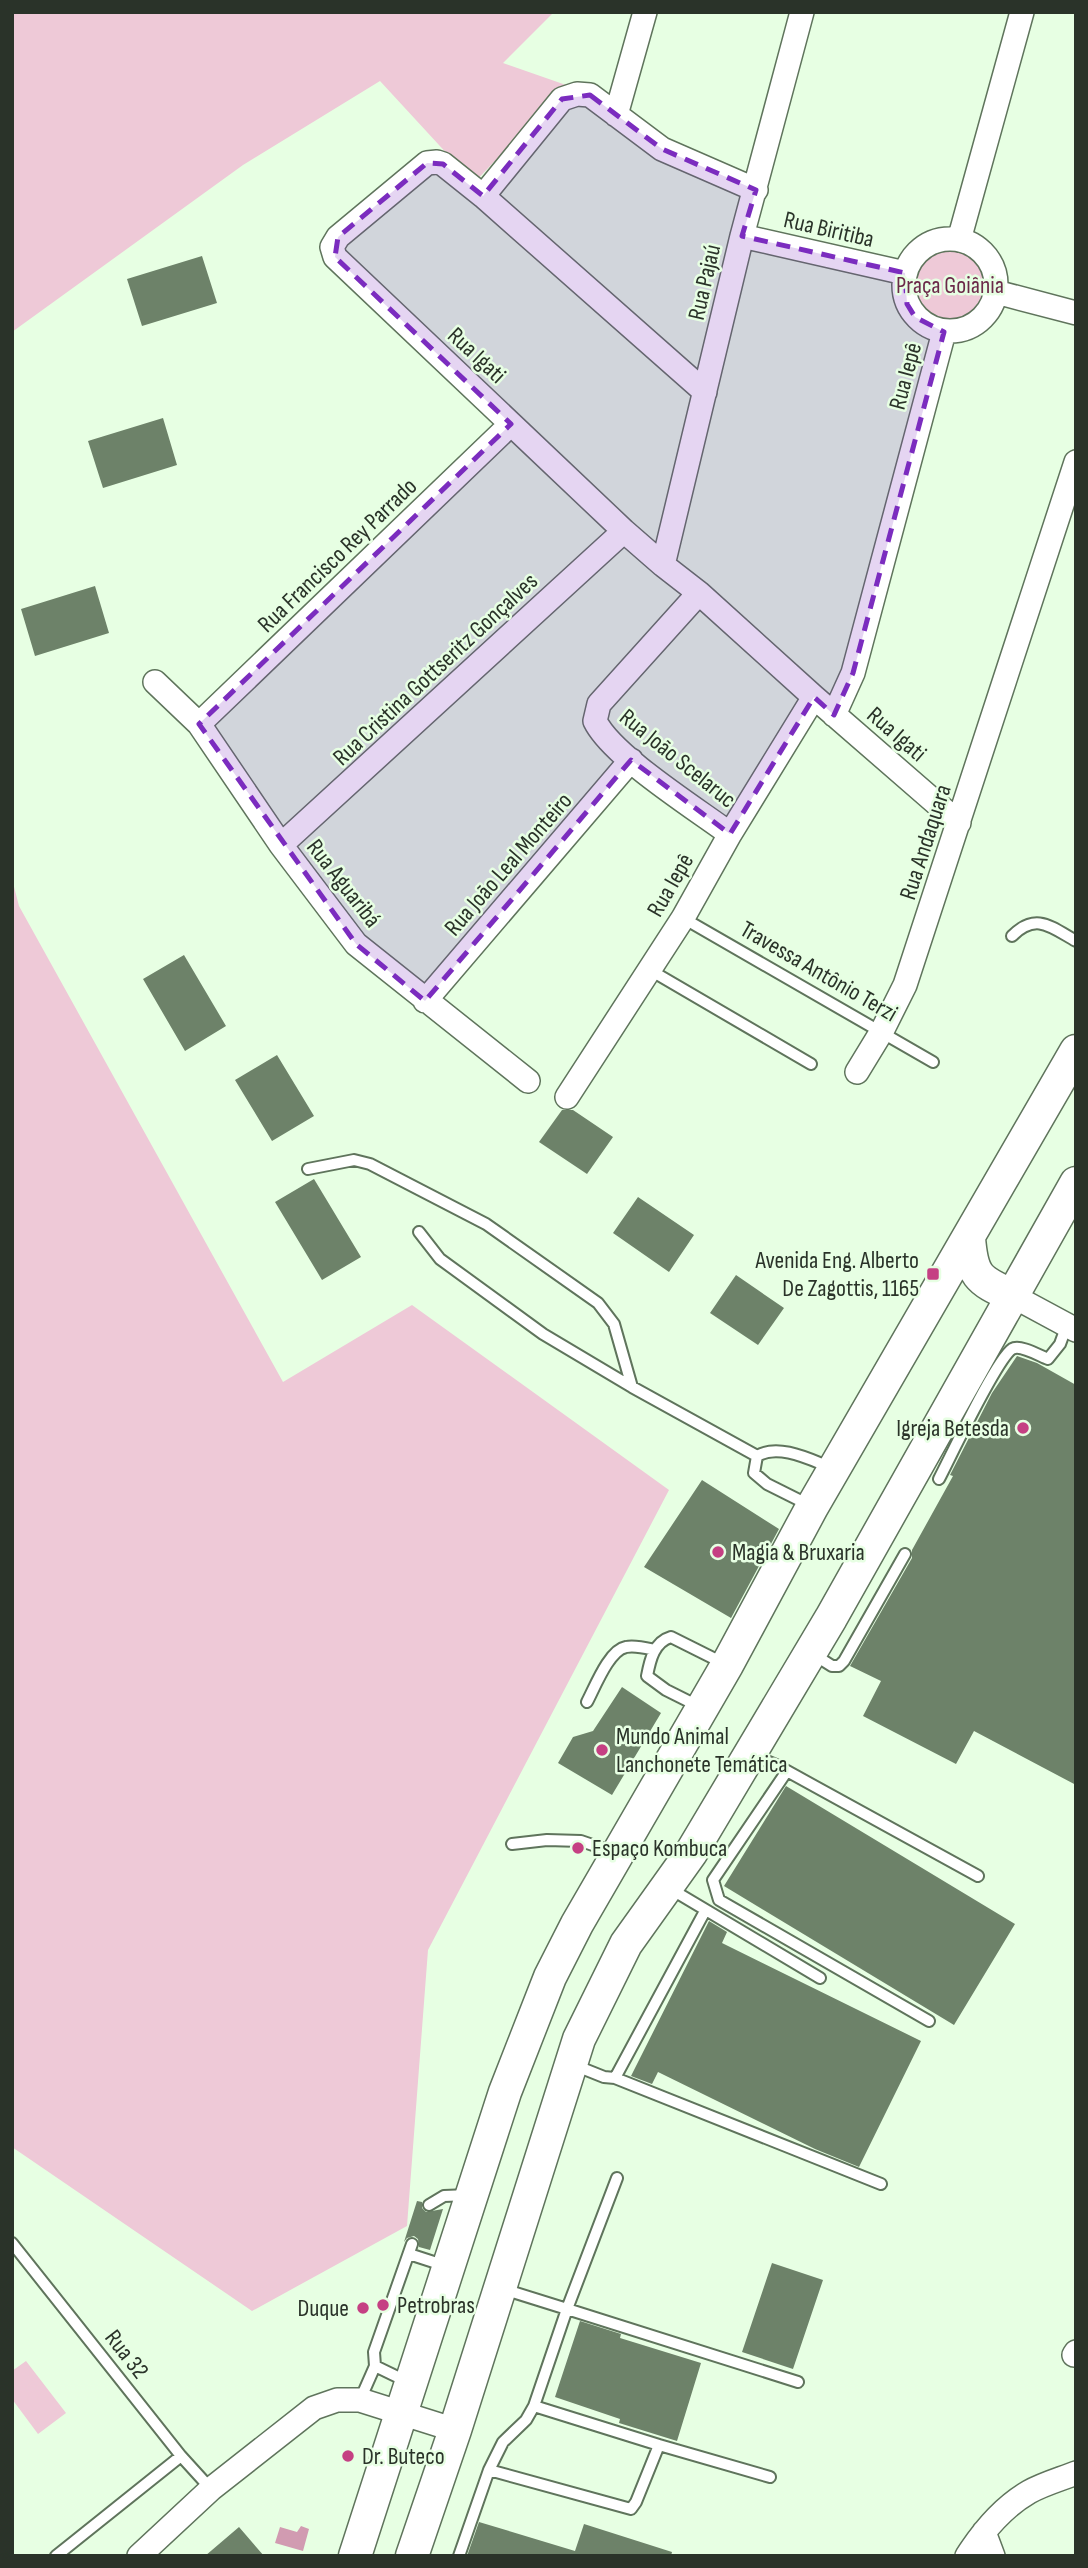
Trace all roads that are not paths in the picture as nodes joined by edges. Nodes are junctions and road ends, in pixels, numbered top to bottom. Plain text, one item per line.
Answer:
1 (645, 12) edge
2 (802, 12) edge
3 (1021, 12) edge
4 (616, 115) junction
5 (756, 190) junction
6 (483, 196) junction
7 (742, 236) junction
8 (959, 240) junction
9 (905, 273) junction
10 (996, 292) junction
11 (1076, 313) edge
12 (944, 332) junction
13 (705, 392) junction
14 (511, 424) junction
15 (1076, 462) edge
16 (624, 531) junction
17 (663, 565) junction
18 (699, 593) junction
19 (155, 682) dead end
20 (814, 697) junction
21 (834, 715) junction
22 (199, 724) junction
23 (631, 760) junction
24 (959, 823) junction
25 (730, 834) junction
26 (281, 845) junction
27 (682, 918) junction
28 (1012, 936) dead end
29 (1076, 941) edge
30 (650, 970) junction
31 (425, 1001) junction
32 (882, 1031) junction
33 (1076, 1051) edge
34 (933, 1062) dead end
35 (811, 1064) dead end
36 (857, 1072) dead end
37 (528, 1081) dead end
38 (567, 1097) dead end
39 (308, 1169) dead end
40 (1076, 1183) edge
41 (419, 1232) dead end
42 (969, 1238) junction
43 (1011, 1295) junction
44 (1071, 1328) edge
45 (632, 1387) junction
46 (757, 1456) junction
47 (835, 1469) junction
48 (939, 1479) dead end
49 (812, 1507) junction
50 (905, 1554) dead end
51 (655, 1650) junction
52 (811, 1652) junction
53 (727, 1665) junction
54 (587, 1702) dead end
55 (703, 1708) junction
56 (750, 1754) junction
57 (787, 1771) junction
58 (512, 1844) dead end
59 (618, 1854) junction
60 (978, 1876) dead end
61 (667, 1887) junction
62 (705, 1911) junction
63 (820, 1978) dead end
64 (929, 2021) dead end
65 (572, 2064) junction
66 (615, 2078) junction
67 (617, 2178) dead end
68 (881, 2184) dead end
69 (472, 2195) junction
70 (429, 2205) dead end
71 (12, 2243) edge
72 (16, 2255) edge
73 (449, 2267) junction
74 (500, 2289) junction
75 (567, 2309) junction
76 (375, 2367) junction
77 (798, 2382) dead end
78 (407, 2398) junction
79 (360, 2400) junction
80 (534, 2406) junction
81 (455, 2430) junction
82 (659, 2445) junction
83 (181, 2456) junction
84 (489, 2470) junction
85 (1076, 2473) edge
86 (771, 2477) dead end
87 (211, 2489) junction
88 (984, 2532) junction
89 (55, 2556) edge
90 (139, 2556) edge
91 (355, 2556) edge
92 (412, 2556) edge
93 (459, 2556) edge
94 (967, 2556) edge
95 (993, 2556) edge

1 - 4 street
2 - 5 street, Rua Pajaú
3 - 8 street
4 - 5 street
4 - 6 street
5 - 7 street, Rua Pajaú
6 - 13 street, Rua Igati
6 - 14 street, Rua Igati
7 - 9 street, Rua Biritiba
7 - 13 street, Rua Pajaú
8 - 9 street
8 - 10 street
9 - 12 street
10 - 11 street
10 - 12 street
12 - 21 street, Rua Iepê
13 - 17 street, Rua Pajaú
14 - 16 street, Rua Igati
14 - 22 street, Rua Francisco Rey Parrado
15 - 24 street, Rua Andaquara
16 - 17 street, Rua Igati
16 - 26 street, Rua Cristina Gottseritz Gonçalves
17 - 18 street, Rua Igati
18 - 20 street, Rua Igati
18 - 23 street, Rua João Scelaruc
19 - 22 street, Rua Aguaribá
20 - 21 street, Rua Igati
20 - 25 street, Rua Iepê
21 - 24 street, Rua Igati
22 - 26 street, Rua Aguaribá
23 - 25 street, Rua João Scelaruc
23 - 31 street, Rua João Leal Monteiro
24 - 32 street, Rua Andaquara
25 - 27 street, Rua Iepê
26 - 31 street, Rua Aguaribá
27 - 30 street, Rua Iepê
27 - 32 lane, Travessa Antônio Terzi
28 - 29 lane
30 - 35 lane
30 - 38 street, Rua Iepê
31 - 37 street, Rua Aguaribá
32 - 34 lane, Travessa Antônio Terzi
32 - 36 street, Rua Andaquara
33 - 42 main road
39 - 45 lane
40 - 43 main road
41 - 45 lane
42 - 43 main road
42 - 47 main road
43 - 44 street
43 - 52 main road
44 - 48 lane
45 - 46 lane
46 - 47 lane
46 - 49 lane
47 - 49 main road
49 - 53 main road
50 - 52 lane
51 - 53 lane
51 - 54 lane
51 - 55 lane
52 - 56 main road
53 - 55 main road
55 - 59 main road
56 - 57 lane
56 - 61 main road
57 - 60 lane
57 - 64 lane
58 - 59 lane
59 - 69 main road
61 - 62 lane
61 - 65 main road
62 - 63 lane
62 - 66 lane
65 - 66 lane
65 - 74 main road
66 - 68 lane
67 - 75 lane
69 - 70 lane
69 - 73 main road
71 - 72 lane, Rua 32
72 - 83 lane, Rua 32
73 - 76 lane
73 - 78 main road
74 - 75 lane
74 - 81 main road
75 - 77 lane
75 - 80 lane
76 - 78 lane
76 - 79 lane
78 - 79 street
78 - 81 street
78 - 91 main road
79 - 87 street
80 - 82 lane
80 - 84 lane
81 - 92 main road
82 - 84 lane
82 - 86 lane
83 - 87 lane, Rua 32
83 - 89 lane
84 - 93 lane
85 - 88 street
87 - 90 street
88 - 94 street
88 - 95 street

